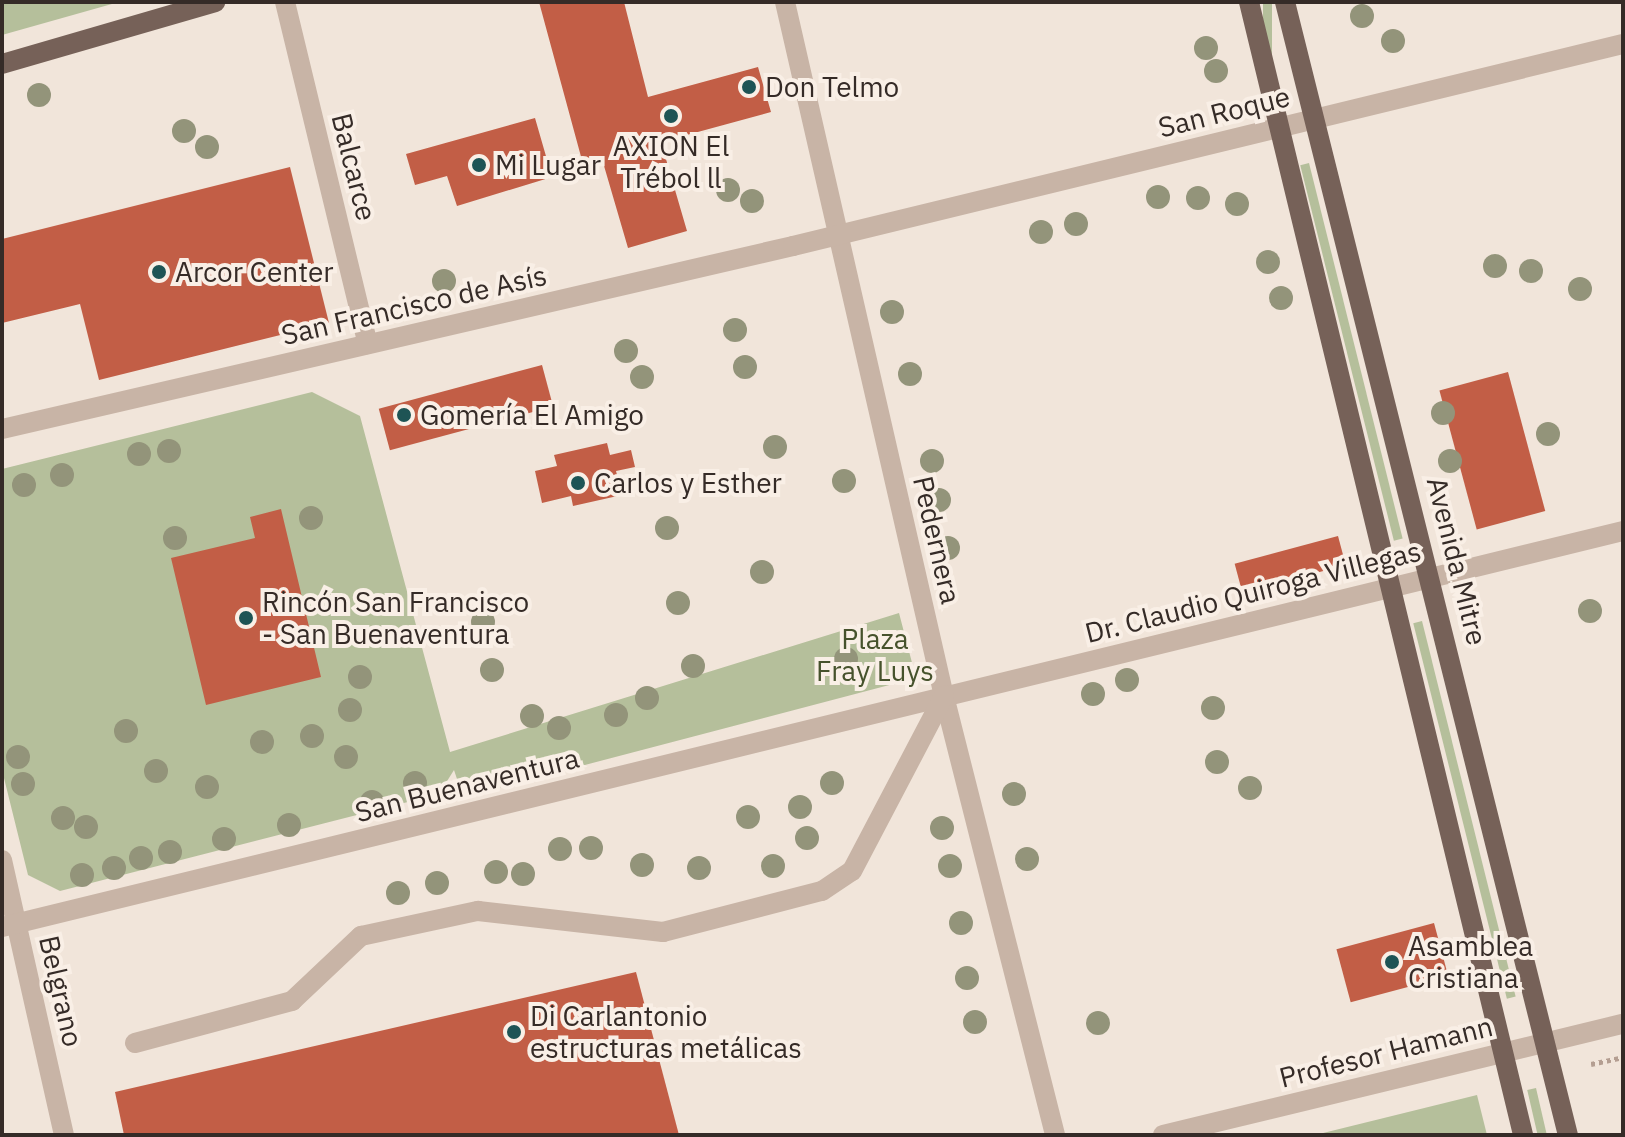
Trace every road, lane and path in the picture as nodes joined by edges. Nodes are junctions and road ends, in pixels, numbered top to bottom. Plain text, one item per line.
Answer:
1 (215, 2) edge
2 (285, 2) edge
3 (785, 2) edge
4 (1249, 2) edge
5 (1285, 2) edge
6 (1623, 44) edge
7 (2, 64) edge
8 (1317, 118) junction
9 (1276, 128) junction
10 (838, 235) junction
11 (368, 344) junction
12 (2, 429) edge
13 (1623, 531) edge
14 (1431, 575) junction
15 (1392, 587) junction
16 (944, 696) junction
17 (2, 860) edge
18 (9, 925) edge
19 (1623, 1024) edge
20 (1545, 1042) junction
21 (135, 1043) dead end
22 (1503, 1053) junction
23 (1623, 1057) edge
24 (1591, 1064) dead end
25 (64, 1135) edge
26 (1055, 1135) edge
27 (1163, 1135) edge
28 (1523, 1135) edge
29 (1568, 1135) edge

1 - 7 main road
2 - 11 street, Balcarce
3 - 10 street, Pedernera
4 - 9 main road
5 - 8 main road, Avenida Mitre
6 - 8 street, San Roque
8 - 9 street, San Roque
8 - 14 main road, Avenida Mitre
9 - 10 street, San Roque
9 - 15 main road
10 - 11 street, San Francisco de Asís
10 - 16 street, Pedernera
11 - 12 street, San Francisco de Asís
13 - 14 street, Dr. Claudio Quiroga Villegas
14 - 15 street, Dr. Claudio Quiroga Villegas
14 - 20 main road, Avenida Mitre
15 - 16 street, Dr. Claudio Quiroga Villegas
15 - 22 main road
16 - 18 street, San Buenaventura
16 - 21 street
16 - 26 street, Pedernera
17 - 18 street, Belgrano
18 - 25 street, Belgrano
19 - 20 street, Profesor Hamann
20 - 22 street, Profesor Hamann
20 - 29 main road, Avenida Mitre
22 - 27 street, Profesor Hamann
22 - 28 main road
23 - 24 path

